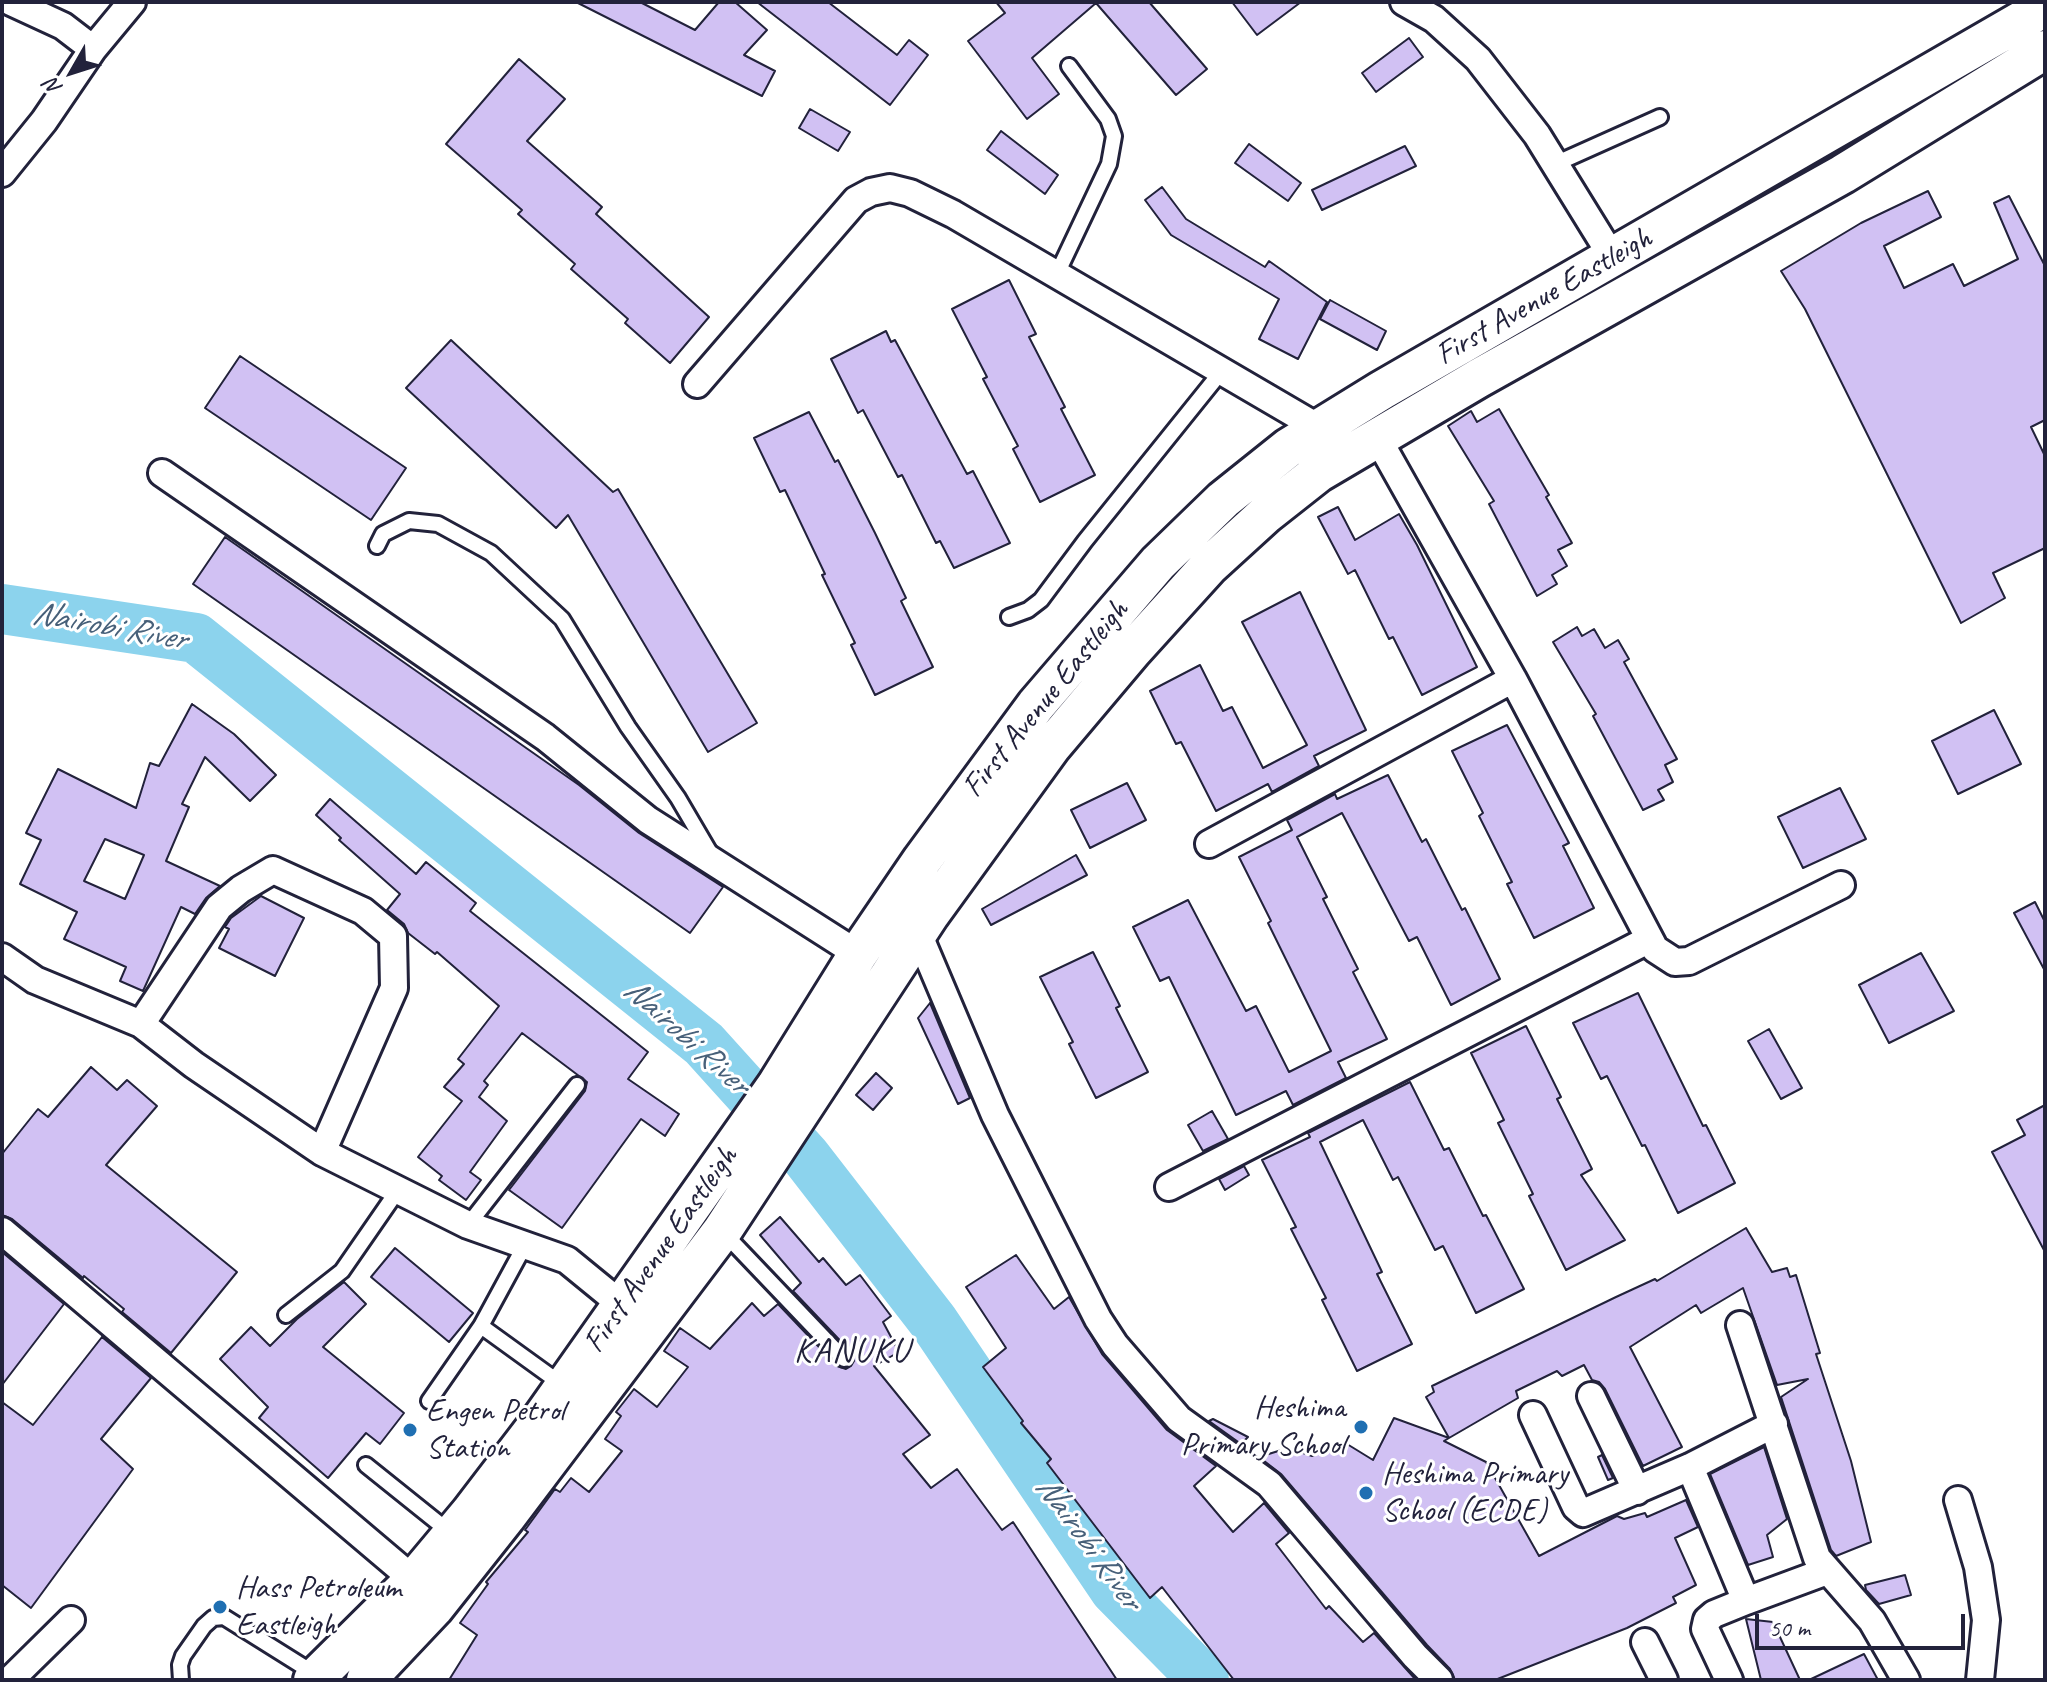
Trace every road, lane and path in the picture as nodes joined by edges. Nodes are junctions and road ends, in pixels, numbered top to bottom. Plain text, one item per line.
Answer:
1 (11, 2) edge
2 (132, 2) edge
3 (1404, 2) edge
4 (2018, 10) edge
5 (93, 49) junction
6 (2043, 57) edge
7 (1069, 66) dead end
8 (1660, 117) dead end
9 (1555, 164) junction
10 (2, 173) edge
11 (1613, 258) junction
12 (1056, 276) junction
13 (1221, 372) junction
14 (697, 384) dead end
15 (1319, 428) junction
16 (1377, 437) junction
17 (162, 473) dead end
18 (377, 546) dead end
19 (1009, 617) dead end
20 (1513, 679) junction
21 (1209, 844) dead end
22 (716, 863) junction
23 (1841, 885) dead end
24 (918, 933) junction
25 (1648, 940) junction
26 (858, 954) junction
27 (2, 957) edge
28 (141, 1024) junction
29 (577, 1085) dead end
30 (790, 1096) junction
31 (322, 1152) junction
32 (736, 1175) junction
33 (1169, 1187) dead end
34 (398, 1190) junction
35 (468, 1225) junction
36 (2, 1231) edge
37 (722, 1231) junction
38 (525, 1245) junction
39 (622, 1305) junction
40 (286, 1315) dead end
41 (1740, 1325) dead end
42 (481, 1326) junction
43 (844, 1359) dead end
44 (565, 1386) junction
45 (1591, 1396) dead end
46 (429, 1401) dead end
47 (1533, 1415) dead end
48 (1774, 1424) junction
49 (366, 1465) dead end
50 (1690, 1467) junction
51 (1637, 1491) junction
52 (1958, 1500) dead end
53 (452, 1534) junction
54 (1827, 1571) junction
55 (414, 1580) junction
56 (1746, 1601) junction
57 (71, 1620) dead end
58 (1645, 1642) dead end
59 (315, 1678) edge
60 (10, 1680) edge
61 (181, 1680) edge
62 (366, 1680) edge
63 (1439, 1680) edge
64 (1664, 1680) edge
65 (1729, 1680) edge
66 (1906, 1680) edge
67 (1980, 1680) edge

1 - 5 street
2 - 5 street
3 - 9 street
4 - 6 main road
4 - 11 main road, First Avenue Eastleigh
5 - 10 street
6 - 16 main road, First Avenue Eastleigh
7 - 12 lane
8 - 9 lane
9 - 11 street
11 - 15 main road, First Avenue Eastleigh
12 - 13 street
12 - 14 street
13 - 15 street
13 - 19 lane
15 - 26 main road, First Avenue Eastleigh
16 - 20 street
16 - 24 main road, First Avenue Eastleigh
17 - 22 street
18 - 22 lane
20 - 21 street
20 - 25 street
22 - 26 street
23 - 25 street
24 - 30 main road, First Avenue Eastleigh
24 - 63 street
25 - 33 street
26 - 30 main road, First Avenue Eastleigh
27 - 28 street
28 - 31 street
28 - 31 street
29 - 35 lane
30 - 32 main road, First Avenue Eastleigh
31 - 34 street
32 - 37 main road, First Avenue Eastleigh
32 - 39 main road, First Avenue Eastleigh
34 - 35 street
34 - 40 lane
35 - 38 street
36 - 55 street
37 - 43 lane
37 - 62 main road, First Avenue Eastleigh
38 - 39 street
38 - 42 lane
39 - 44 main road, First Avenue Eastleigh
41 - 48 street
42 - 44 lane
42 - 46 lane
44 - 53 main road, First Avenue Eastleigh
45 - 51 street
47 - 51 street
48 - 50 street
48 - 54 street
49 - 53 lane
50 - 51 street
50 - 56 street
52 - 67 street
53 - 55 main road, First Avenue Eastleigh
54 - 56 street
54 - 66 street
55 - 59 main road, First Avenue Eastleigh
56 - 65 street
57 - 60 street
58 - 64 street
59 - 61 lane

